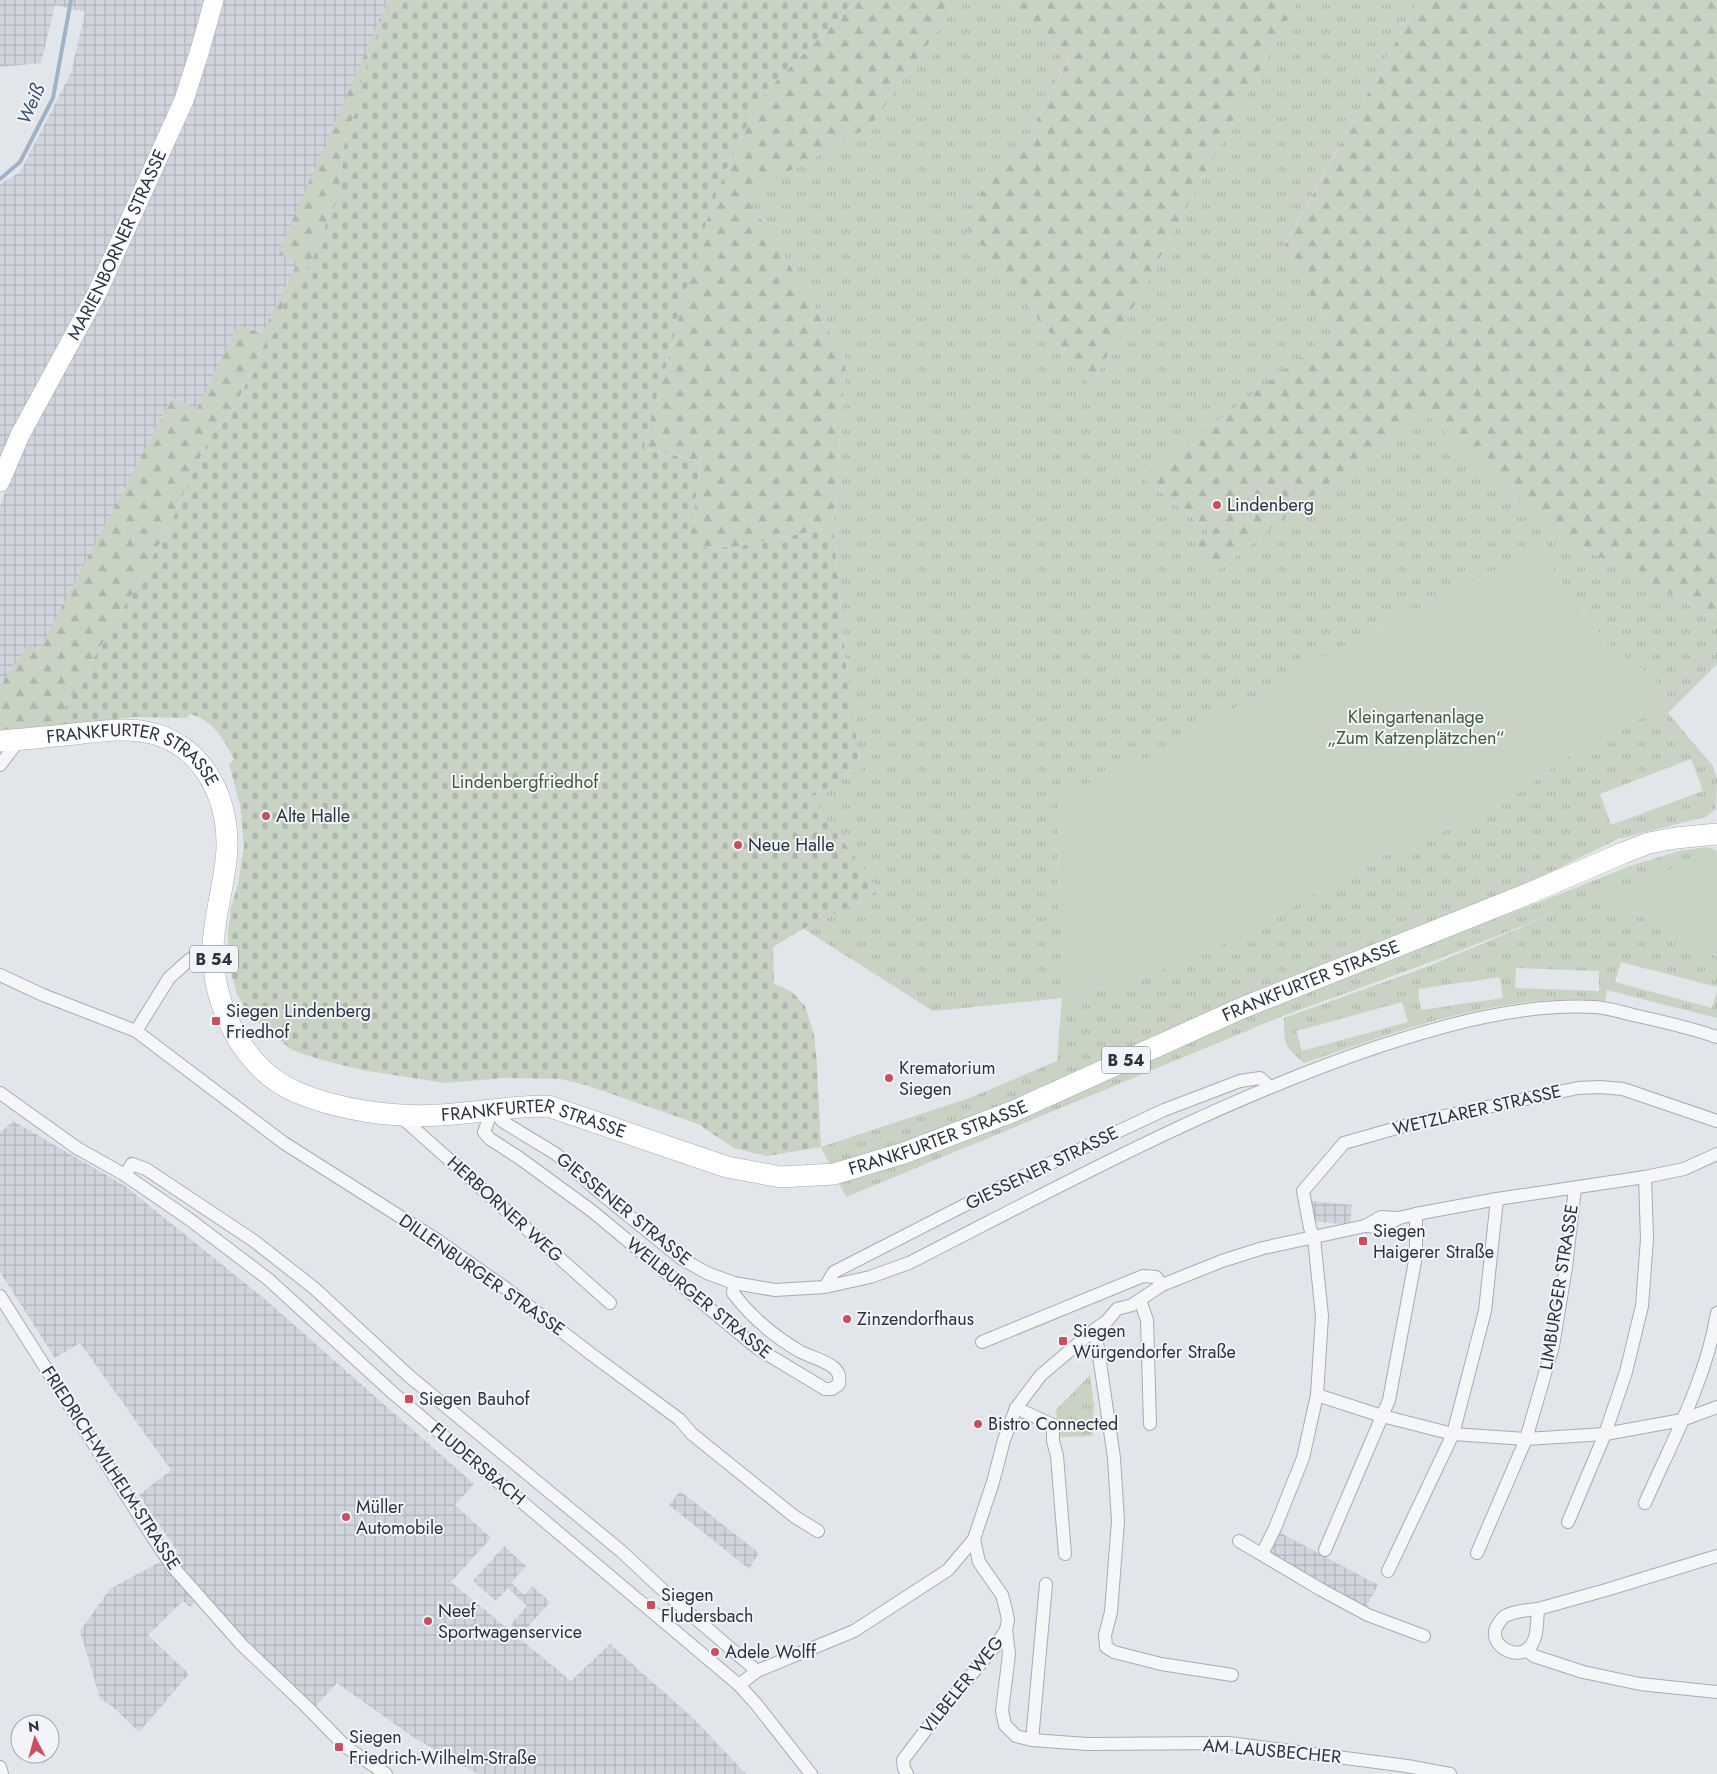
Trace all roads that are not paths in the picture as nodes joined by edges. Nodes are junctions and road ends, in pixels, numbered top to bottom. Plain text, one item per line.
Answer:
1 (214, 0) edge
2 (0, 482) edge
3 (10, 740) edge
4 (0, 765) edge
5 (1717, 834) edge
6 (213, 947) junction
7 (0, 975) edge
8 (136, 1031) junction
9 (1717, 1037) edge
10 (1270, 1087) junction
11 (0, 1093) edge
12 (493, 1108) junction
13 (400, 1116) junction
14 (1717, 1121) edge
15 (122, 1155) dead end
16 (1716, 1159) edge
17 (128, 1169) junction
18 (1645, 1177) junction
19 (1575, 1188) junction
20 (1497, 1199) junction
21 (1416, 1214) junction
22 (1314, 1238) junction
23 (734, 1283) junction
24 (1162, 1285) junction
25 (825, 1287) junction
26 (0, 1296) edge
27 (610, 1303) dead end
28 (1136, 1303) junction
29 (1717, 1313) edge
30 (1093, 1331) junction
31 (982, 1342) dead end
32 (1317, 1395) junction
33 (1717, 1407) edge
34 (1016, 1408) junction
35 (1382, 1416) junction
36 (1682, 1420) junction
37 (1150, 1424) dead end
38 (1453, 1434) junction
39 (1605, 1434) junction
40 (1526, 1439) junction
41 (1645, 1503) dead end
42 (1568, 1522) dead end
43 (818, 1531) dead end
44 (974, 1539) junction
45 (1239, 1541) dead end
46 (1325, 1550) dead end
47 (1477, 1553) dead end
48 (1065, 1554) dead end
49 (1262, 1554) junction
50 (1717, 1556) edge
51 (1388, 1571) dead end
52 (1046, 1584) dead end
53 (1538, 1609) junction
54 (1006, 1630) junction
55 (1424, 1636) dead end
56 (1526, 1650) junction
57 (756, 1671) junction
58 (1232, 1675) dead end
59 (739, 1685) junction
60 (1717, 1692) edge
61 (1032, 1740) junction
62 (0, 1767) edge
63 (2, 1774) edge
64 (386, 1774) edge
65 (811, 1774) edge
66 (907, 1774) edge
67 (1450, 1774) edge

1 - 2 main road, MARIENBORNER STRASSE
3 - 4 street
3 - 6 main road, FRANKFURTER STRASSE / B 54
5 - 12 main road, FRANKFURTER STRASSE / B 54
6 - 8 street
6 - 13 main road, FRANKFURTER STRASSE / B 54
7 - 8 street, DILLENBURGER STRASSE
8 - 43 street, DILLENBURGER STRASSE
9 - 10 street, GIESSENER STRASSE
10 - 25 street, GIESSENER STRASSE
10 - 25 street, GIESSENER STRASSE
11 - 17 street, FLUDERSBACH
12 - 13 main road, FRANKFURTER STRASSE / B 54
12 - 23 street, GIESSENER STRASSE
12 - 23 street, WEILBURGER STRASSE
13 - 27 street, HERBORNER WEG
14 - 22 street, WETZLARER STRASSE
15 - 17 street, FLUDERSBACH
16 - 18 street
17 - 57 street, FLUDERSBACH
17 - 59 street, FLUDERSBACH
18 - 19 street
18 - 39 street
19 - 20 street
19 - 40 street, LIMBURGER STRASSE
20 - 21 street
20 - 38 street
21 - 22 street
21 - 35 street
22 - 24 street
22 - 32 street
23 - 25 street, GIESSENER STRASSE
24 - 28 street
24 - 31 street
26 - 64 street, FRIEDRICH-WILHELM-STRASSE
28 - 30 street
28 - 37 street
29 - 36 street
30 - 34 street
30 - 58 street
32 - 35 street
32 - 49 street
33 - 36 street
34 - 44 street
34 - 48 street
35 - 38 street
35 - 46 street
36 - 39 street
36 - 41 street
38 - 40 street
38 - 51 street
39 - 40 street
39 - 42 street
40 - 47 street, LIMBURGER STRASSE
44 - 54 street, VILBELER WEG
44 - 57 street
45 - 49 street
49 - 55 street
50 - 53 street
52 - 61 street
53 - 56 street
53 - 56 street
54 - 61 street, AM LAUSBECHER
54 - 66 street, VILBELER WEG
56 - 60 street
57 - 59 street
59 - 65 street, FLUDERSBACH
61 - 67 street, AM LAUSBECHER
62 - 63 street

